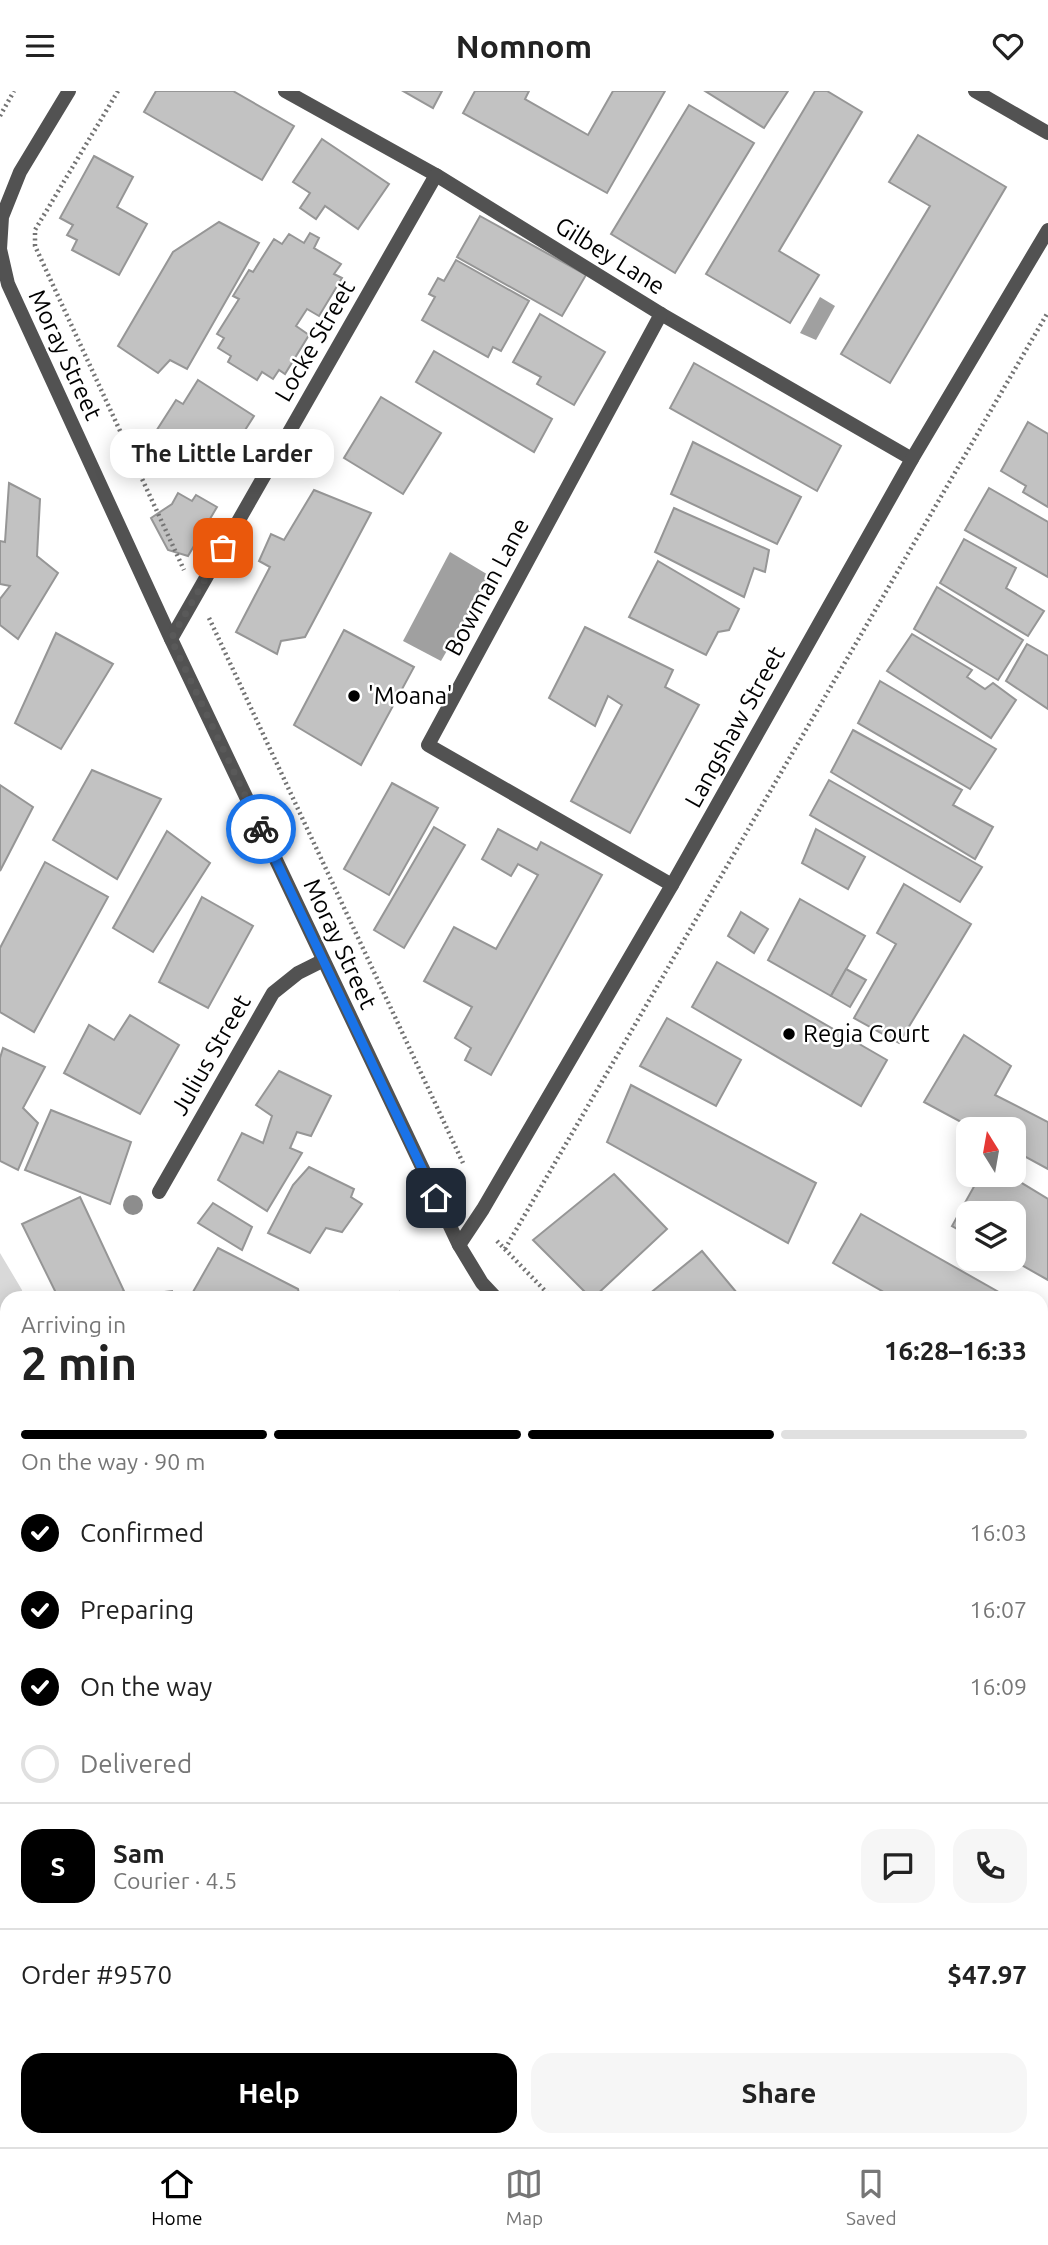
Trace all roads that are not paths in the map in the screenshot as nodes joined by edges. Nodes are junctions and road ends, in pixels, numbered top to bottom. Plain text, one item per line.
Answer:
1 (69, 91) edge
2 (285, 91) edge
3 (975, 91) edge
4 (1048, 133) edge
5 (436, 175) junction
6 (1, 217) edge
7 (1048, 230) edge
8 (661, 314) junction
9 (912, 459) junction
10 (171, 639) junction
11 (672, 885) junction
12 (323, 961) junction
13 (159, 1192) dead end
14 (459, 1245) junction
15 (490, 1291) edge

1 - 6 street, Moray Street
2 - 5 street, Gilbey Lane
3 - 4 street
5 - 8 street, Gilbey Lane
5 - 10 street, Locke Street
6 - 10 street, Moray Street
7 - 9 street, Langshaw Street
8 - 9 street, Gilbey Lane
8 - 11 street, Bowman Lane
9 - 11 street, Langshaw Street
10 - 12 street, Moray Street
11 - 14 street, Langshaw Street
12 - 13 street, Julius Street
12 - 14 street, Moray Street
14 - 15 street, Moray Street

